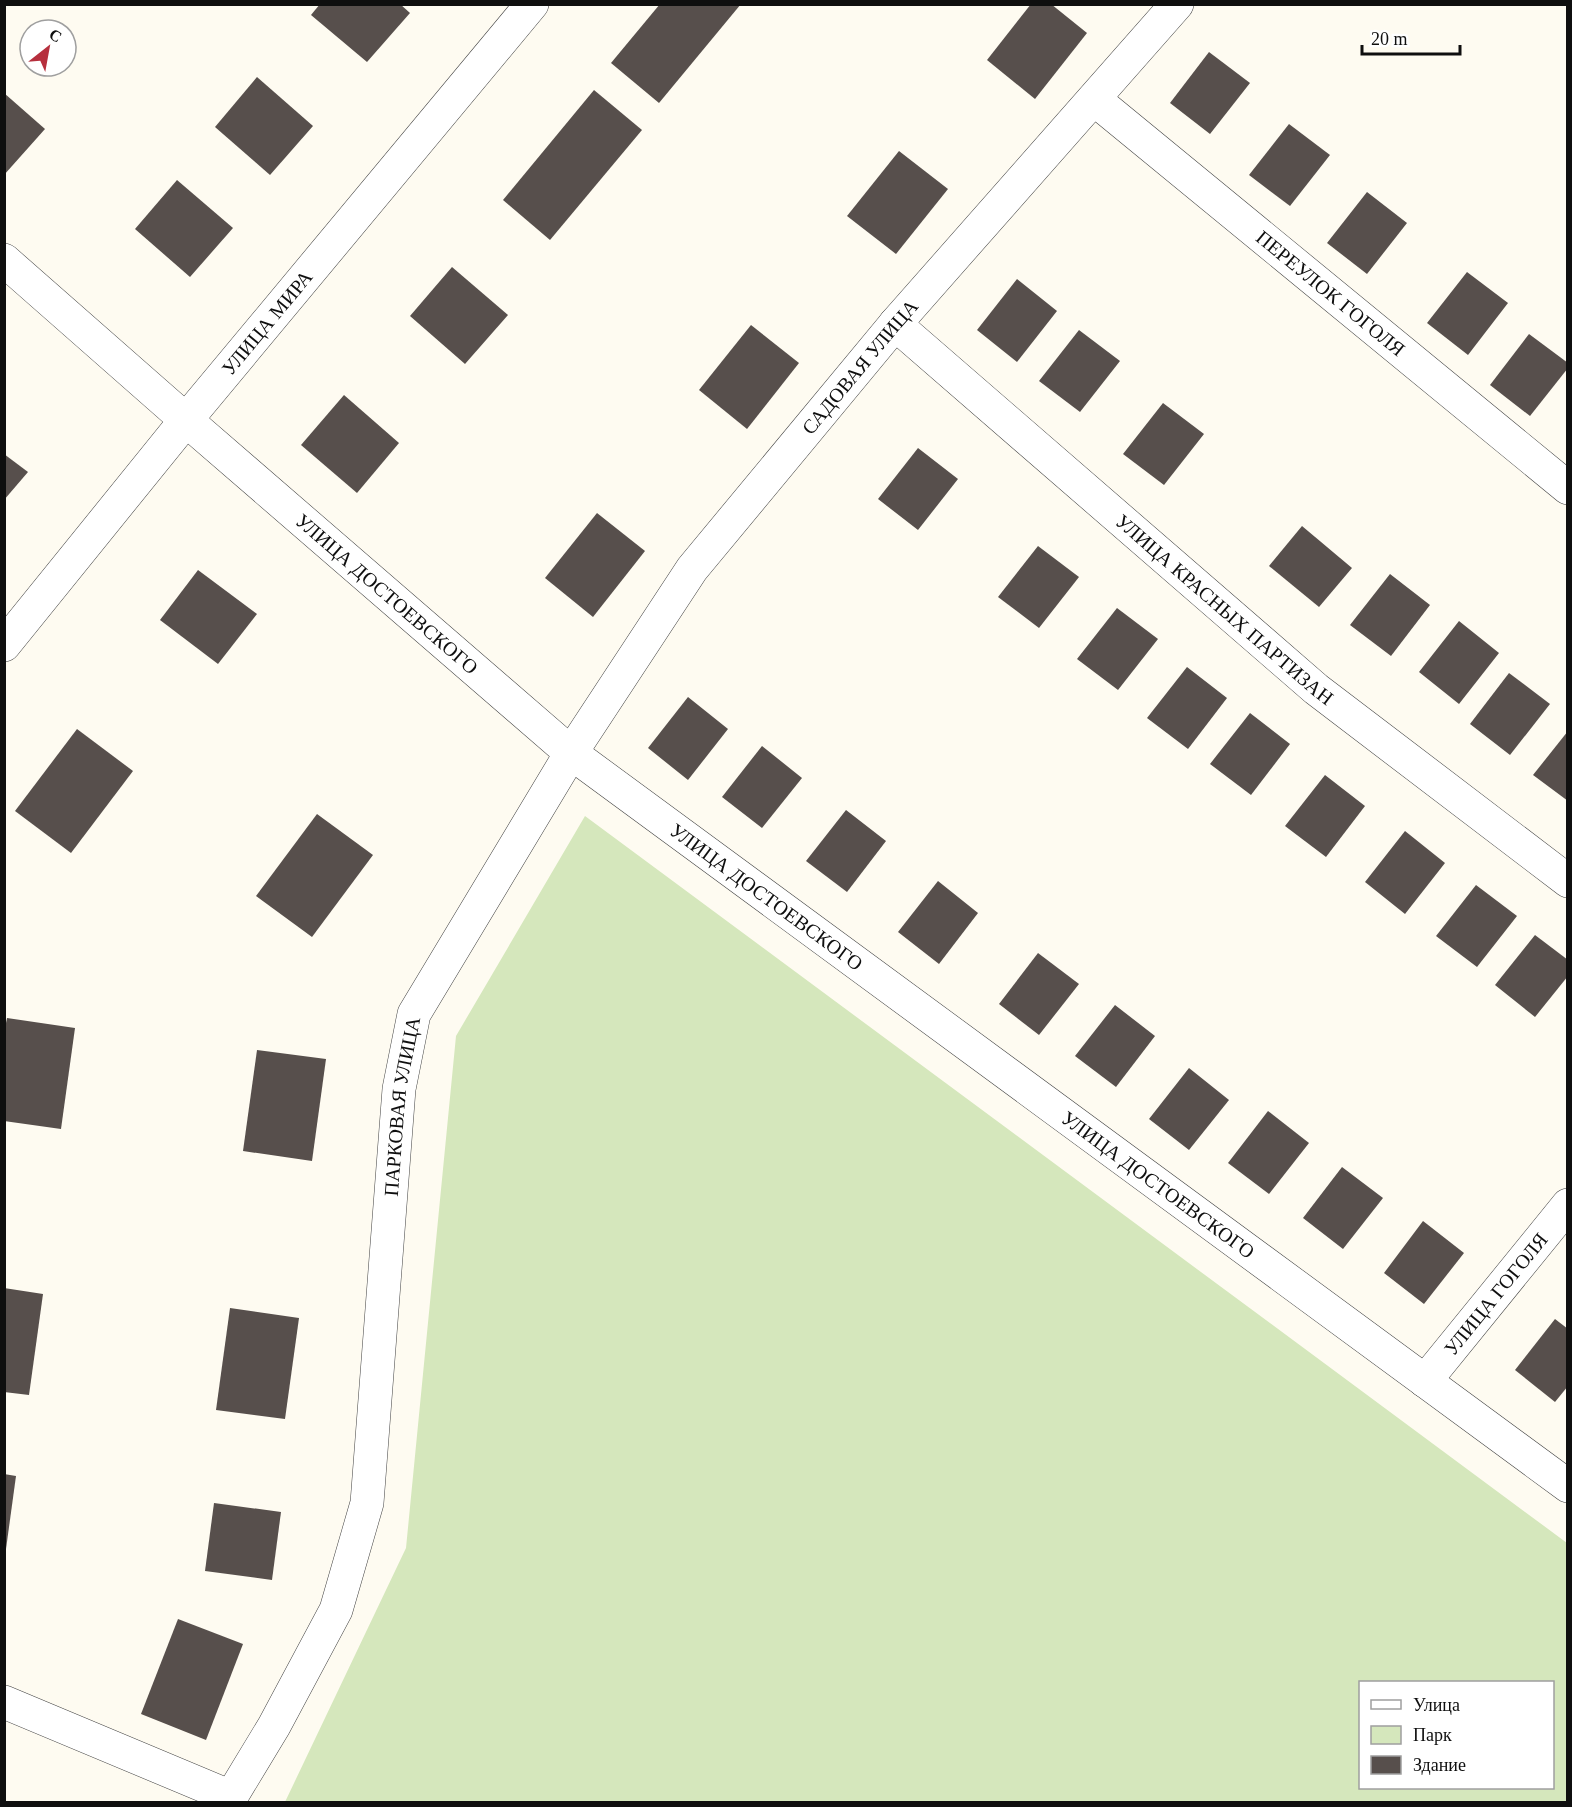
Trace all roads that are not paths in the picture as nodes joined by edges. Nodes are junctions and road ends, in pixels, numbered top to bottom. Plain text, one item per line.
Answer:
1 (532, 4) edge
2 (1177, 4) edge
3 (1094, 99) junction
4 (4, 260) edge
5 (895, 324) junction
6 (186, 420) junction
7 (1568, 488) edge
8 (4, 645) edge
9 (571, 753) junction
10 (1568, 881) edge
11 (1568, 1205) edge
12 (1425, 1381) junction
13 (1568, 1486) edge
14 (4, 1702) edge
15 (230, 1800) edge

1 - 6 street, УЛИЦА МИРА
2 - 3 street, САДОВАЯ УЛИЦА
3 - 5 street, САДОВАЯ УЛИЦА
3 - 7 street, ПЕРЕУЛОК ГОГОЛЯ
4 - 6 street, УЛИЦА ДОСТОЕВСКОГО
5 - 9 street, САДОВАЯ УЛИЦА
5 - 10 street, УЛИЦА КРАСНЫХ ПАРТИЗАН
6 - 8 street, УЛИЦА МИРА
6 - 9 street, УЛИЦА ДОСТОЕВСКОГО
9 - 12 street, УЛИЦА ДОСТОЕВСКОГО
9 - 15 street, ПАРКОВАЯ УЛИЦА
11 - 12 street, УЛИЦА ГОГОЛЯ
12 - 13 street, УЛИЦА ДОСТОЕВСКОГО
14 - 15 street

